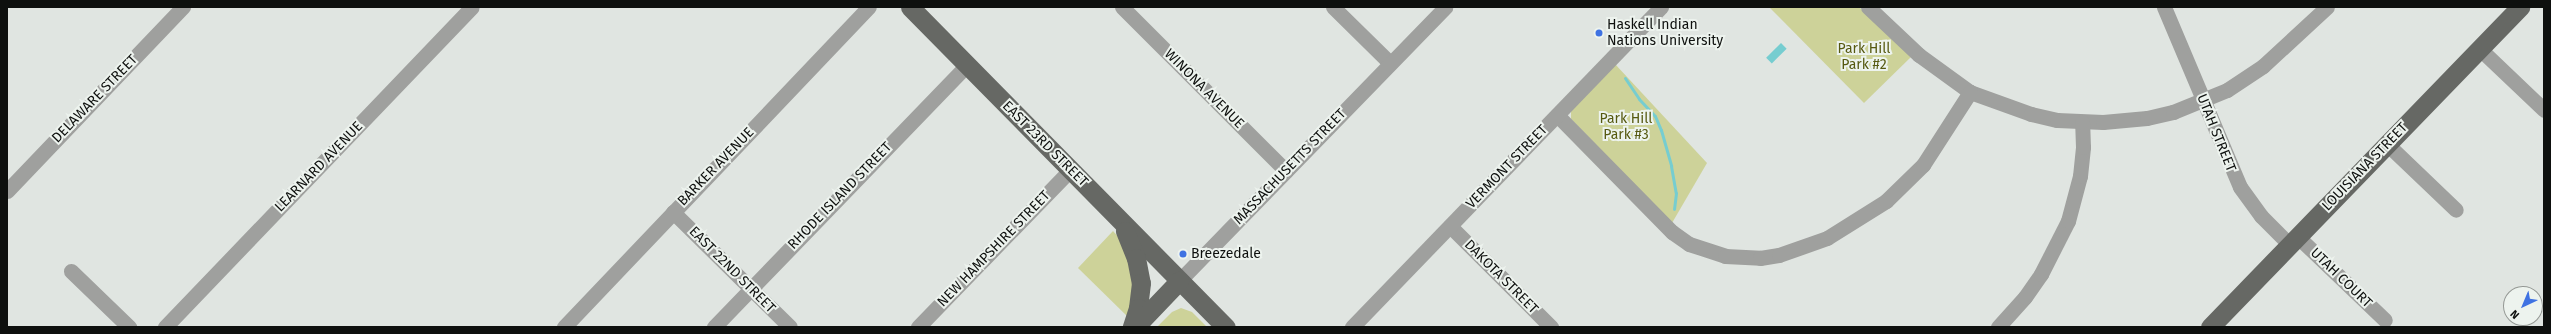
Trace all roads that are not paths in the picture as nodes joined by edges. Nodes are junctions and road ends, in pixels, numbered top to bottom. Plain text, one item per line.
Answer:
1 (183, 7) edge
2 (472, 7) edge
3 (869, 7) edge
4 (910, 7) edge
5 (1122, 7) edge
6 (1333, 7) edge
7 (1445, 7) edge
8 (1661, 7) edge
9 (1868, 7) edge
10 (2164, 7) edge
11 (2327, 7) edge
12 (2520, 7) edge
13 (2480, 49) junction
14 (1390, 63) junction
15 (967, 65) junction
16 (1970, 92) junction
17 (2204, 101) junction
18 (2544, 110) edge
19 (1557, 115) junction
20 (2082, 122) junction
21 (2387, 144) junction
22 (1070, 170) junction
23 (1286, 171) junction
24 (7, 192) edge
25 (2456, 210) dead end
26 (673, 212) junction
27 (1119, 219) junction
28 (1450, 226) junction
29 (2294, 241) junction
30 (71, 271) dead end
31 (1179, 281) junction
32 (751, 289) junction
33 (2384, 320) dead end
34 (129, 327) edge
35 (165, 327) edge
36 (564, 327) edge
37 (714, 327) edge
38 (790, 327) edge
39 (918, 327) edge
40 (1134, 327) edge
41 (1226, 327) edge
42 (1352, 327) edge
43 (1551, 327) edge
44 (1998, 327) edge
45 (2210, 327) edge

1 - 24 street, DELAWARE STREET
2 - 35 street, LEARNARD AVENUE
3 - 26 street, BARKER AVENUE
4 - 15 main road, EAST 23RD STREET
5 - 23 street, WINONA AVENUE
6 - 14 street
7 - 14 street, MASSACHUSETTS STREET
8 - 19 street, VERMONT STREET
9 - 16 street
10 - 17 street, UTAH STREET
11 - 17 street
12 - 13 main road, LOUISIANA STREET
13 - 18 street
13 - 21 main road, LOUISIANA STREET
14 - 23 street, MASSACHUSETTS STREET
15 - 22 main road, EAST 23RD STREET
15 - 32 street, RHODE ISLAND STREET
16 - 19 street
16 - 20 street
17 - 20 street
17 - 29 street, UTAH STREET
19 - 28 street, VERMONT STREET
20 - 44 street
21 - 25 street
21 - 29 main road, LOUISIANA STREET
22 - 27 main road, EAST 23RD STREET
22 - 39 street, NEW HAMPSHIRE STREET
23 - 31 street, MASSACHUSETTS STREET
26 - 32 street, EAST 22ND STREET
26 - 36 street, BARKER AVENUE
27 - 31 main road, EAST 23RD STREET
27 - 40 main road
28 - 42 street, VERMONT STREET
28 - 43 street, DAKOTA STREET
29 - 33 street, UTAH COURT
29 - 45 main road, LOUISIANA STREET
30 - 34 street
31 - 40 main road, MASSACHUSETTS STREET
31 - 41 main road, EAST 23RD STREET
32 - 37 street, RHODE ISLAND STREET
32 - 38 street, EAST 22ND STREET

